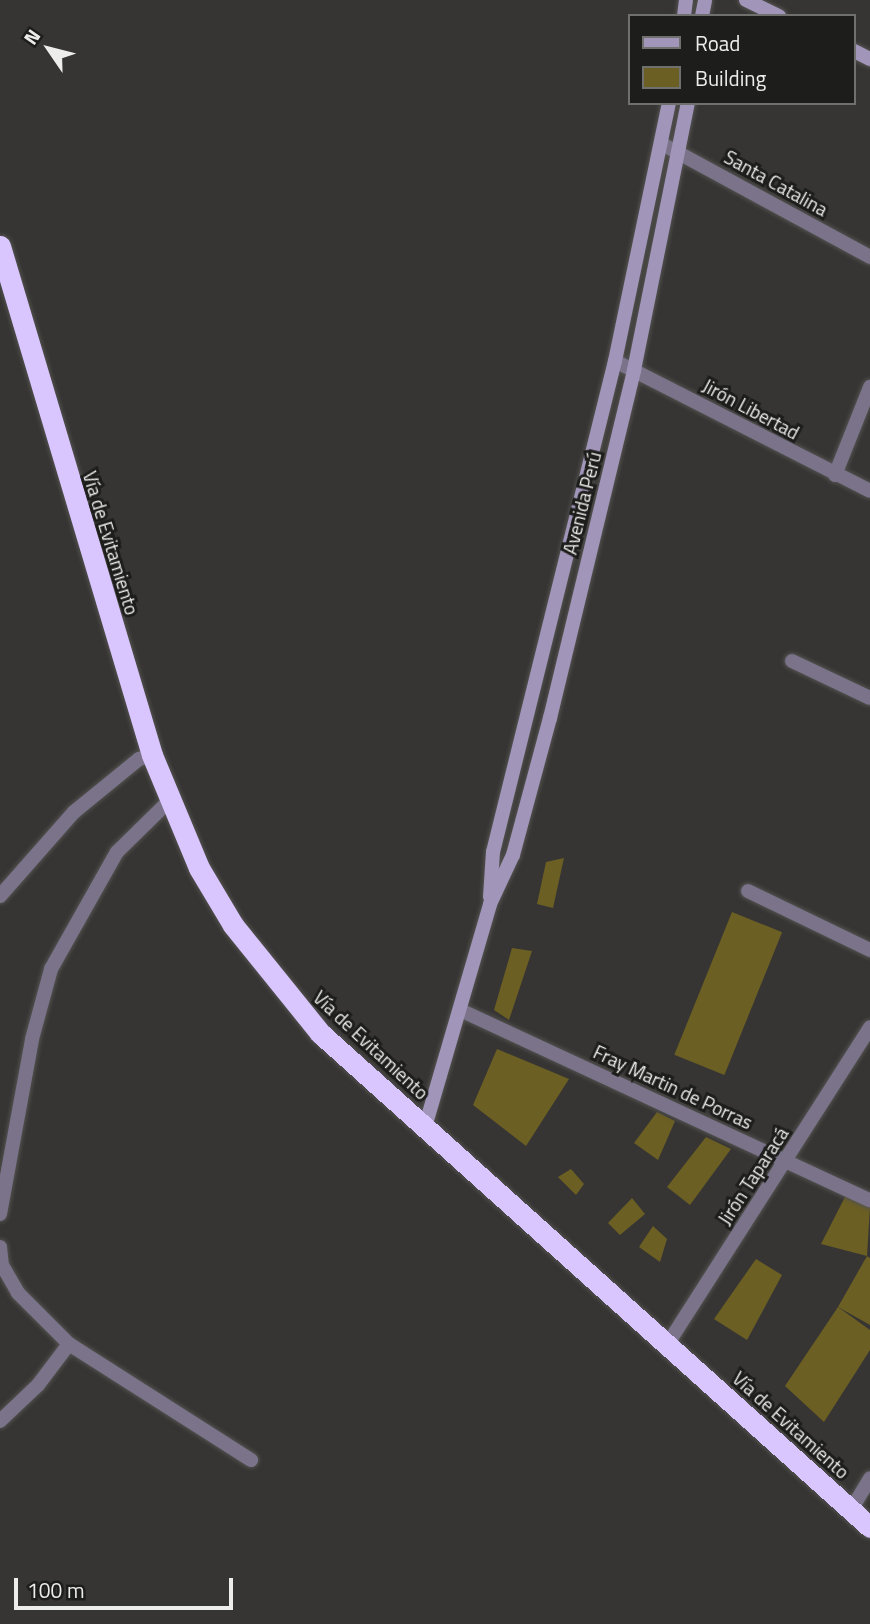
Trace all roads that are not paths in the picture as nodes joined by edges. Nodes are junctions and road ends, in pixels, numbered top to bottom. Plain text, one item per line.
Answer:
1 (746, 0) edge
2 (775, 14) edge
3 (669, 105) edge
4 (688, 105) edge
5 (663, 144) junction
6 (680, 152) junction
7 (0, 246) edge
8 (870, 257) edge
9 (615, 361) junction
10 (634, 370) junction
11 (870, 387) edge
12 (835, 475) junction
13 (870, 491) edge
14 (792, 661) dead end
15 (870, 698) edge
16 (152, 755) junction
17 (170, 800) junction
18 (748, 891) dead end
19 (0, 897) edge
20 (489, 904) junction
21 (870, 950) edge
22 (460, 1010) junction
23 (870, 1027) edge
24 (425, 1127) junction
25 (785, 1161) junction
26 (870, 1200) edge
27 (0, 1214) edge
28 (0, 1247) edge
29 (69, 1344) junction
30 (667, 1345) junction
31 (0, 1422) edge
32 (251, 1460) dead end
33 (870, 1478) edge
34 (851, 1510) junction
35 (870, 1527) edge

1 - 2 main road
3 - 5 main road, Avenida Perú
4 - 6 main road, Avenida Perú
5 - 6 street, Santa Catalina
5 - 9 main road, Avenida Perú
6 - 8 street, Santa Catalina
6 - 10 main road, Avenida Perú
7 - 16 highway, Vía de Evitamiento
9 - 10 street, Jirón Libertad
9 - 20 main road, Avenida Perú
10 - 12 street, Jirón Libertad
10 - 20 main road, Avenida Perú
11 - 12 street
12 - 13 street, Jirón Libertad
14 - 15 street
16 - 17 highway, Vía de Evitamiento
16 - 19 street
17 - 24 highway, Vía de Evitamiento
17 - 27 street
18 - 21 street
20 - 22 main road, Avenida Perú
22 - 24 main road, Avenida Perú
22 - 25 street, Fray Martin de Porras
23 - 25 street, Jirón Taparacá
24 - 30 highway, Vía de Evitamiento
25 - 26 street, Fray Martin de Porras
25 - 30 street, Jirón Taparacá
28 - 29 street
29 - 31 street
29 - 32 street
30 - 34 highway, Vía de Evitamiento
33 - 34 street
34 - 35 highway, Vía de Evitamiento

